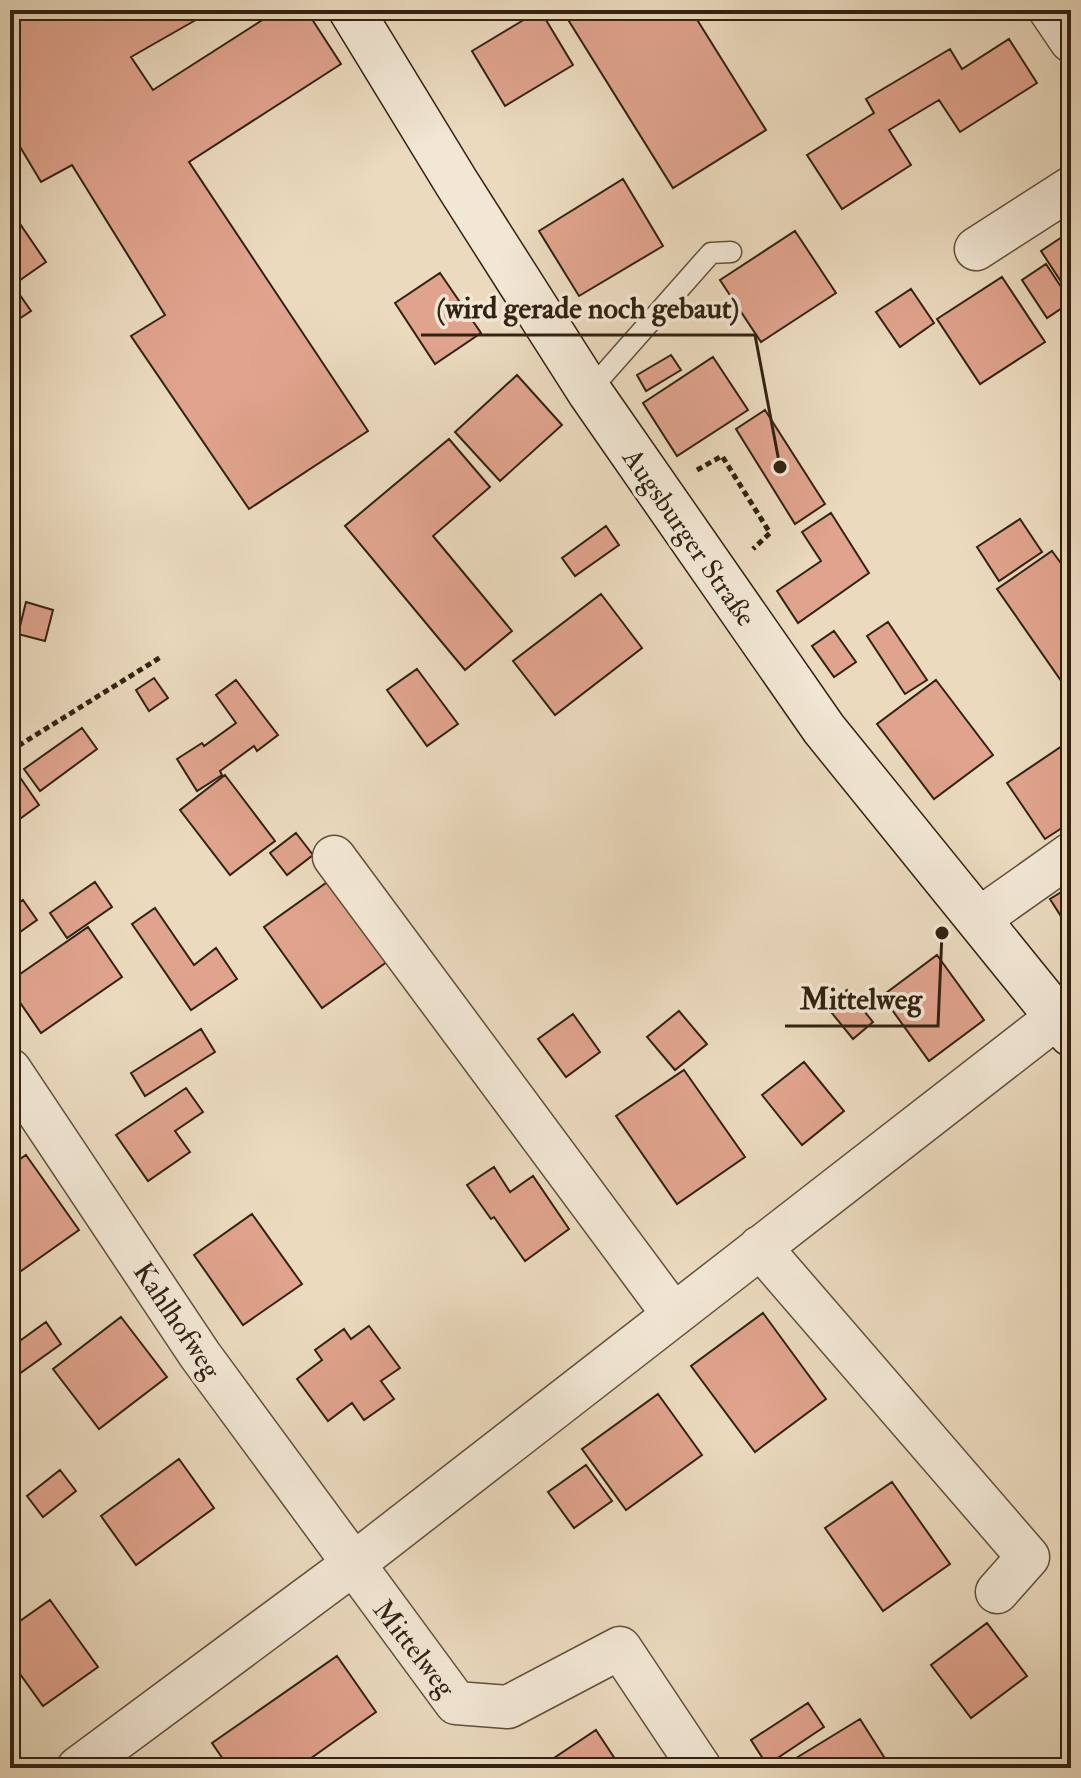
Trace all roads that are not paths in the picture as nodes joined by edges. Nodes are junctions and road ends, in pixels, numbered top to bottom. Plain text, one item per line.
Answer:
1 (351, 10) edge
2 (1050, 10) edge
3 (1071, 41) edge
4 (1071, 188) edge
5 (976, 249) dead end
6 (731, 252) dead end
7 (589, 391) junction
8 (1071, 854) edge
9 (334, 857) dead end
10 (979, 919) junction
11 (1064, 1026) edge
12 (10, 1070) edge
13 (760, 1247) junction
14 (673, 1314) junction
15 (352, 1565) junction
16 (997, 1592) dead end
17 (78, 1768) edge
18 (700, 1768) edge

1 - 7 main road, Augsburger Straße
2 - 3 street
4 - 5 street
6 - 7 lane
7 - 10 main road, Augsburger Straße
8 - 10 street
9 - 14 street
10 - 11 main road, Augsburger Straße
11 - 13 street
12 - 15 street, Kahlhofweg
13 - 14 street
13 - 16 street
14 - 15 street
15 - 17 street
15 - 18 street, Mittelweg

